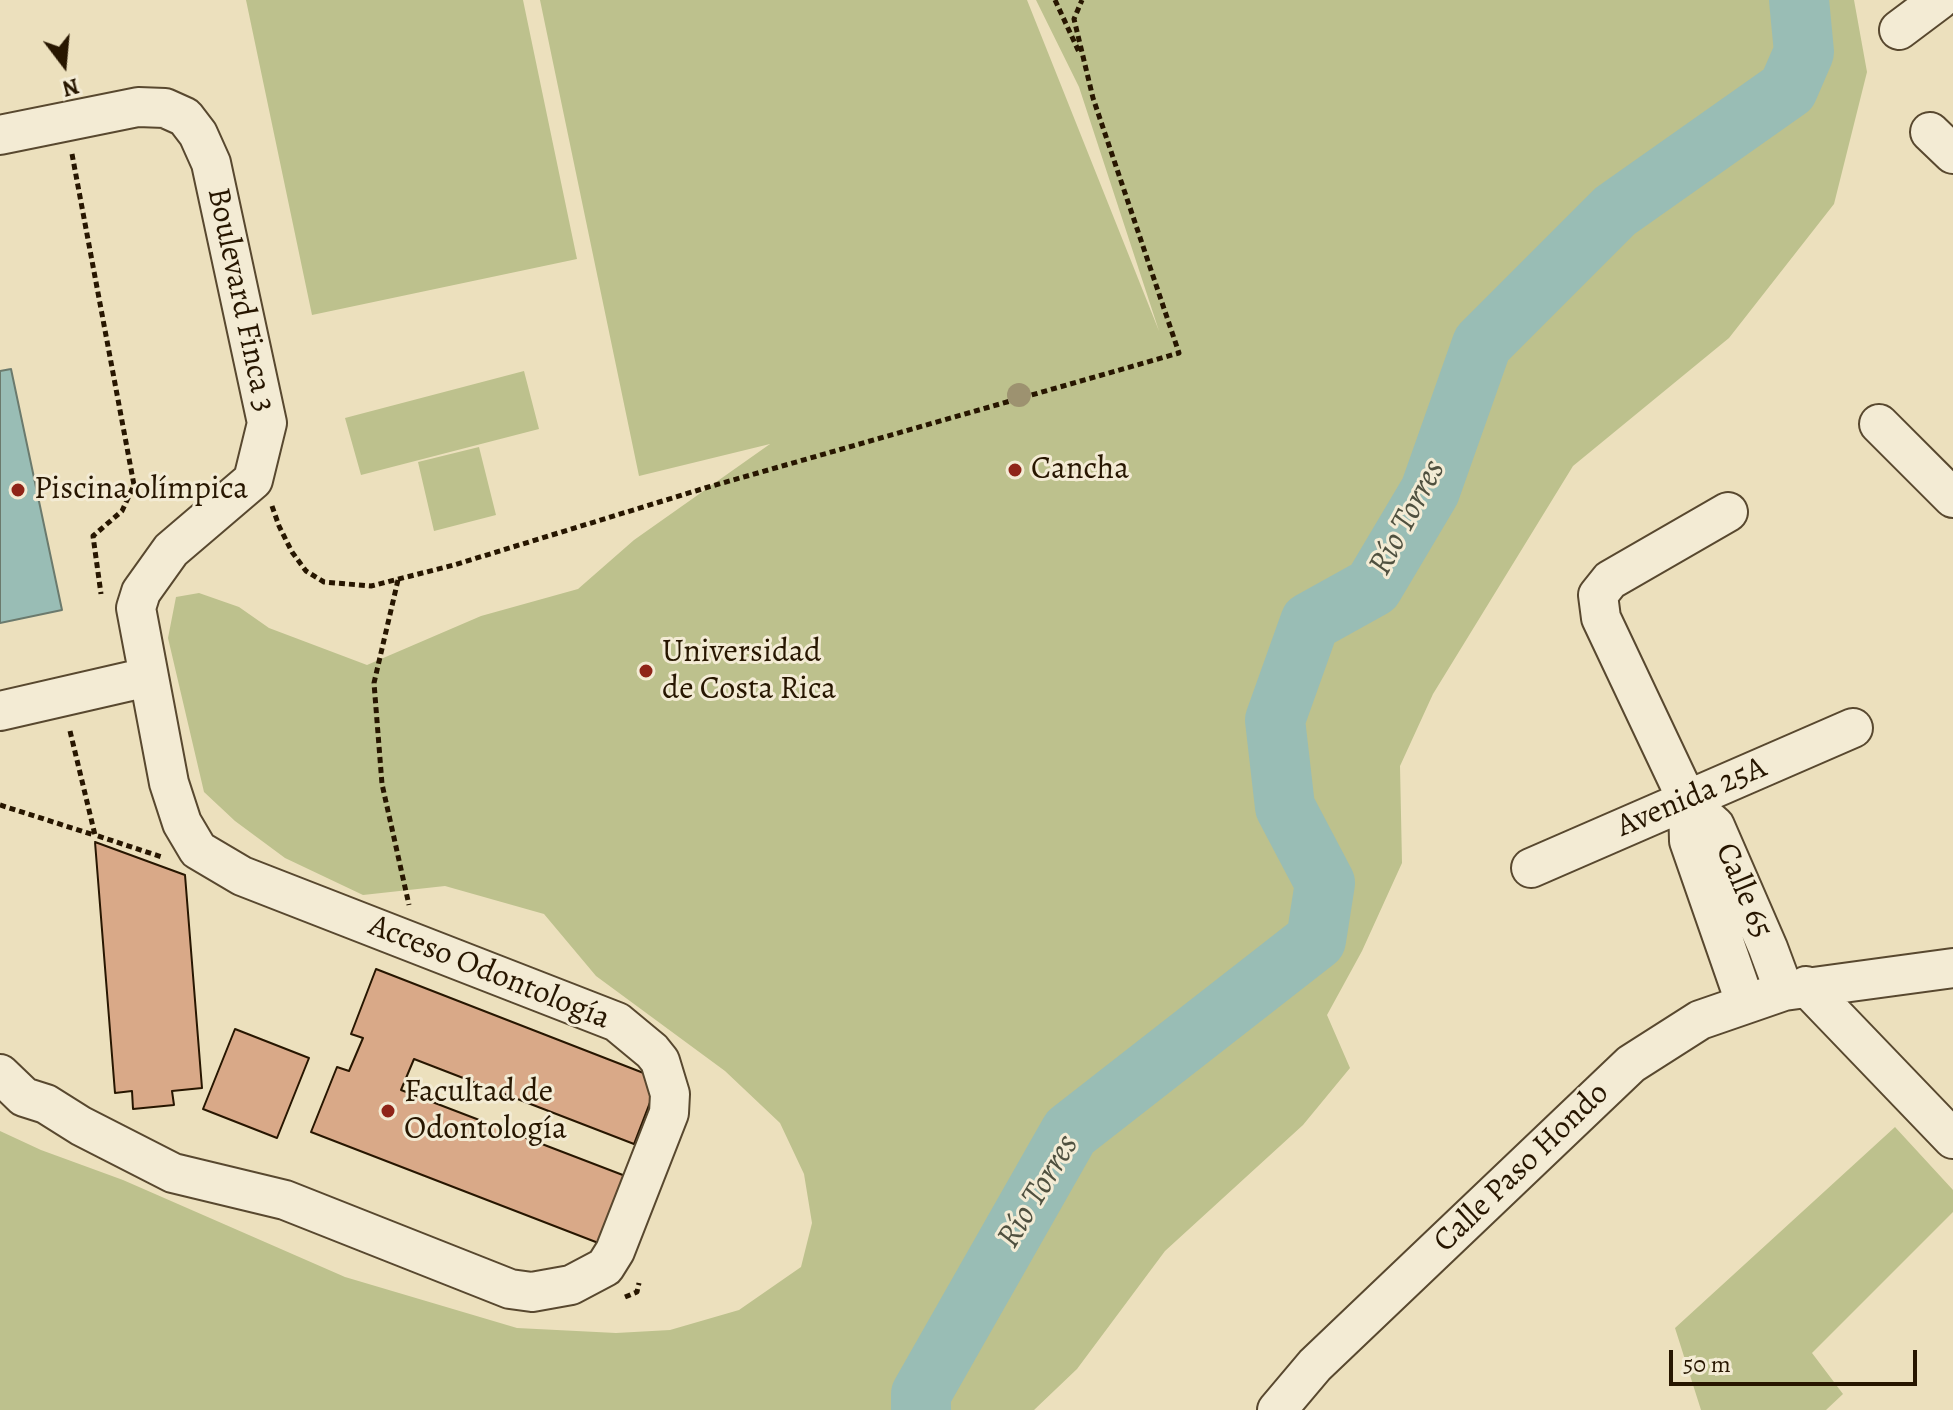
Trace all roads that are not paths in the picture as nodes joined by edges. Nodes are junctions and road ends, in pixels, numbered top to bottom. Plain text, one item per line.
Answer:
1 (1939, 0) edge
2 (1899, 30) dead end
3 (0, 135) edge
4 (1879, 424) dead end
5 (1953, 498) edge
6 (1728, 512) dead end
7 (148, 677) junction
8 (0, 711) edge
9 (1853, 728) dead end
10 (1688, 802) junction
11 (1531, 868) dead end
12 (1953, 968) edge
13 (1795, 988) junction
14 (1745, 1002) junction
15 (0, 1074) edge
16 (1953, 1139) edge
17 (1277, 1410) edge

1 - 2 street
3 - 7 street, Boulevard Finca 3
4 - 5 street
6 - 10 street, Calle 65
7 - 8 street
7 - 15 street, Acceso Odontología
9 - 10 street, Avenida 25A
10 - 11 street, Avenida 25A
10 - 13 street, Calle 65
10 - 14 street, Calle 65
12 - 13 street, Calle Paso Hondo
13 - 14 street, Calle Paso Hondo
13 - 16 street, Calle 65
14 - 17 street, Calle Paso Hondo

